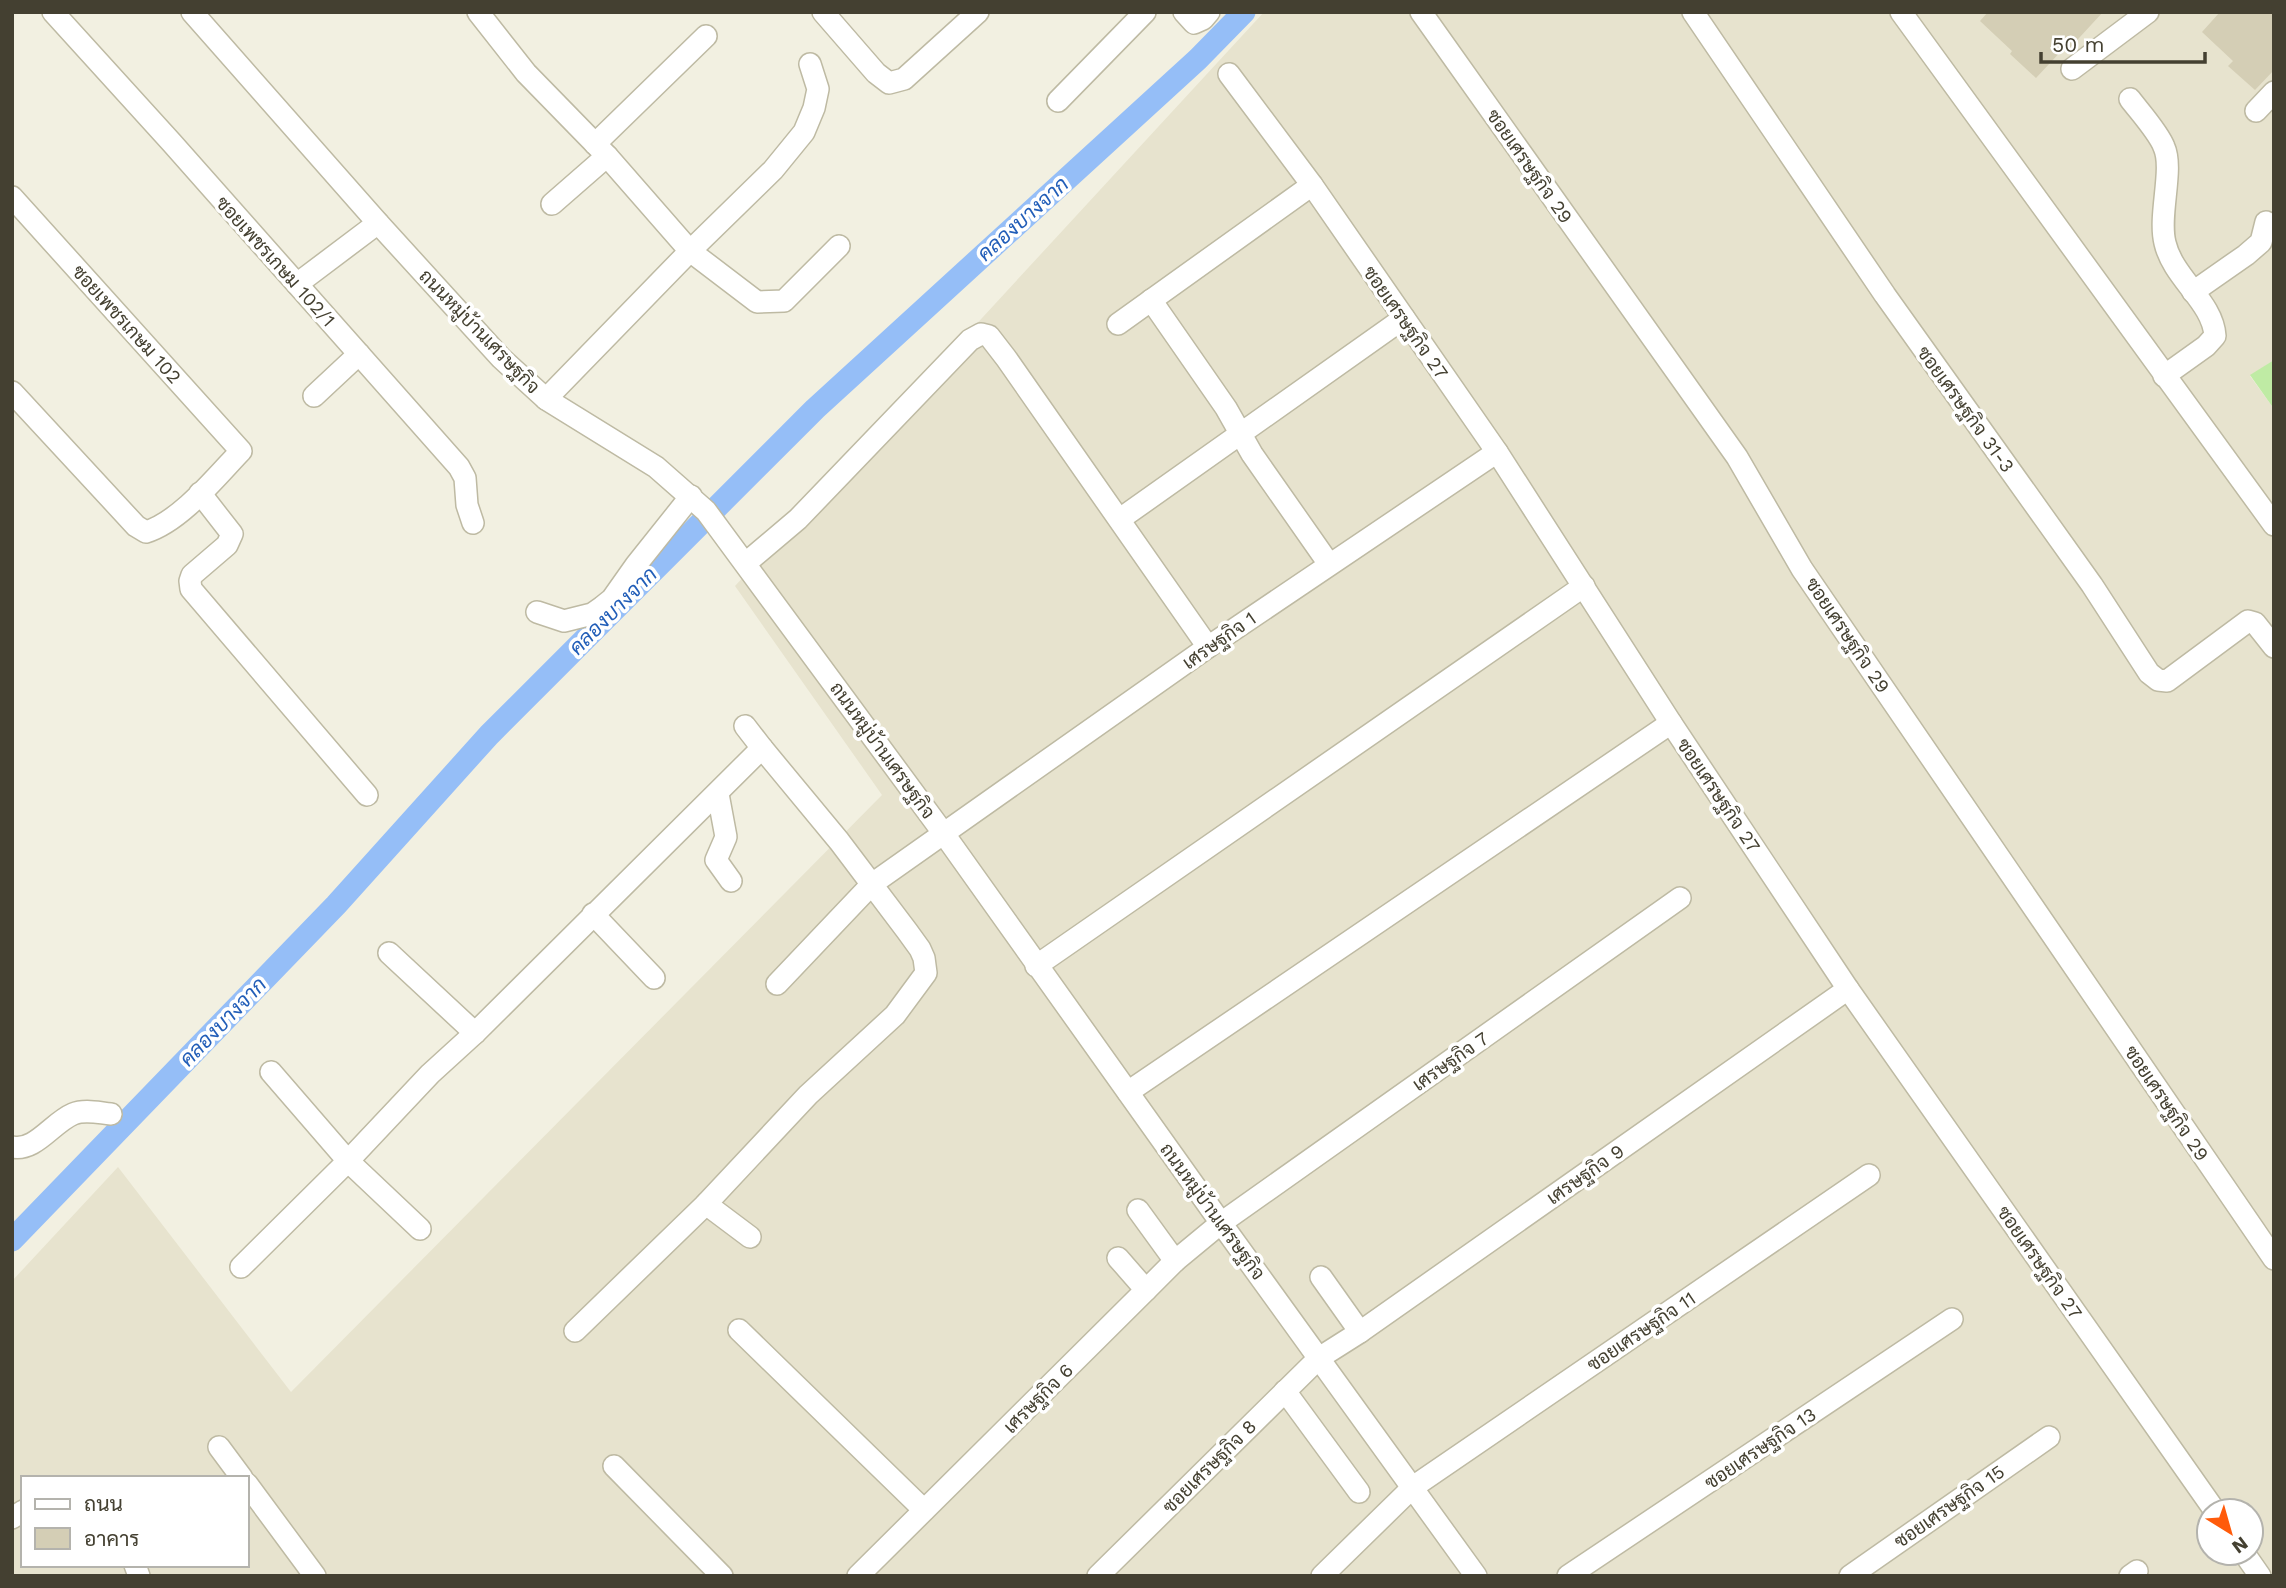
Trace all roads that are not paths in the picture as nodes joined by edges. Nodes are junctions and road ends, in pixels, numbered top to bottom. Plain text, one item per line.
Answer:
1 (53, 12) edge
2 (192, 12) edge
3 (478, 12) edge
4 (823, 12) edge
5 (978, 12) edge
6 (1145, 12) edge
7 (1184, 12) edge
8 (1209, 12) edge
9 (1421, 12) edge
10 (1693, 12) edge
11 (1901, 12) edge
12 (2148, 12) edge
13 (706, 36) dead end
14 (810, 64) dead end
15 (2071, 68) dead end
16 (1229, 74) dead end
17 (2274, 92) edge
18 (2130, 99) dead end
19 (1058, 101) dead end
20 (2256, 111) dead end
21 (601, 150) junction
22 (1312, 185) junction
23 (12, 197) edge
24 (552, 204) dead end
25 (2266, 222) dead end
26 (378, 223) junction
27 (839, 246) dead end
28 (690, 251) junction
29 (297, 285) junction
30 (2193, 292) junction
31 (1151, 300) junction
32 (1404, 318) junction
33 (1118, 324) dead end
34 (359, 354) junction
35 (2164, 376) junction
36 (12, 392) edge
37 (314, 396) dead end
38 (546, 399) junction
39 (1241, 433) junction
40 (1497, 452) junction
41 (200, 493) junction
42 (691, 496) junction
43 (1119, 519) junction
44 (473, 523) dead end
45 (2274, 525) edge
46 (746, 563) junction
47 (1329, 564) junction
48 (1584, 586) junction
49 (537, 612) dead end
50 (1208, 647) junction
51 (2274, 648) edge
52 (1671, 723) junction
53 (745, 726) dead end
54 (762, 748) junction
55 (718, 794) junction
56 (367, 795) dead end
57 (944, 834) junction
58 (731, 881) dead end
59 (872, 884) junction
60 (1680, 898) dead end
61 (593, 914) junction
62 (389, 953) dead end
63 (1037, 966) junction
64 (654, 978) dead end
65 (777, 984) dead end
66 (1848, 989) junction
67 (475, 1033) junction
68 (271, 1072) dead end
69 (1128, 1092) junction
70 (111, 1114) dead end
71 (12, 1147) edge
72 (348, 1161) junction
73 (1869, 1175) dead end
74 (706, 1204) junction
75 (1138, 1210) dead end
76 (1221, 1223) junction
77 (420, 1229) dead end
78 (750, 1237) dead end
79 (1118, 1258) dead end
80 (2274, 1259) edge
81 (1175, 1262) junction
82 (241, 1267) dead end
83 (1321, 1277) dead end
84 (1146, 1290) junction
85 (1952, 1319) dead end
86 (739, 1330) dead end
87 (575, 1331) dead end
88 (1360, 1332) junction
89 (1320, 1357) junction
90 (1285, 1391) junction
91 (2049, 1437) dead end
92 (219, 1447) dead end
93 (614, 1466) dead end
94 (241, 1476) edge
95 (248, 1485) edge
96 (1413, 1487) junction
97 (1359, 1492) dead end
98 (2205, 1497) edge
99 (924, 1510) junction
100 (315, 1576) edge
101 (722, 1576) edge
102 (858, 1576) edge
103 (1098, 1576) edge
104 (1322, 1576) edge
105 (1476, 1576) edge
106 (1568, 1576) edge
107 (1850, 1576) edge

1 - 29 street, ซอยเพชรเกษม 102/1
2 - 26 street, ถนนหมู่บ้านเศรษฐกิจ
3 - 21 street
4 - 5 street
6 - 19 street
7 - 8 street
9 - 80 street, ซอยเศรษฐกิจ 29
10 - 51 street, ซอยเศรษฐกิจ 31-3
11 - 35 street
12 - 15 street
13 - 21 street
14 - 28 street
16 - 22 street, ซอยเศรษฐกิจ 27
17 - 20 street
18 - 30 street
21 - 24 street
21 - 28 street
22 - 31 street
22 - 32 street, ซอยเศรษฐกิจ 27
23 - 41 street, ซอยเพชรเกษม 102
25 - 30 street
26 - 29 street
26 - 38 street, ถนนหมู่บ้านเศรษฐกิจ
27 - 28 street
28 - 38 street
29 - 34 street, ซอยเพชรเกษม 102/1
30 - 35 street
31 - 33 street
31 - 39 street
32 - 39 street
32 - 40 street, ซอยเศรษฐกิจ 27
34 - 37 street
34 - 44 street, ซอยเพชรเกษม 102/1
35 - 45 street
36 - 41 street
38 - 42 street, ถนนหมู่บ้านเศรษฐกิจ
39 - 43 street
39 - 47 street
40 - 47 street, เศรษฐกิจ 1
40 - 48 street, ซอยเศรษฐกิจ 27
41 - 56 street
42 - 46 street, ถนนหมู่บ้านเศรษฐกิจ
42 - 49 street
43 - 46 street
43 - 50 street
46 - 57 street, ถนนหมู่บ้านเศรษฐกิจ
47 - 50 street, เศรษฐกิจ 1
48 - 52 street, ซอยเศรษฐกิจ 27
48 - 63 street
50 - 57 street, เศรษฐกิจ 1
52 - 66 street, ซอยเศรษฐกิจ 27
52 - 69 street
53 - 54 street
54 - 55 street
54 - 59 street
55 - 58 street
55 - 61 street
57 - 59 street, เศรษฐกิจ 1
57 - 63 street, ถนนหมู่บ้านเศรษฐกิจ
59 - 65 street, เศรษฐกิจ 1
59 - 74 street
60 - 76 street, เศรษฐกิจ 7
61 - 64 street
61 - 67 street
62 - 67 street
63 - 69 street, ถนนหมู่บ้านเศรษฐกิจ
66 - 88 street, เศรษฐกิจ 9
66 - 98 street, ซอยเศรษฐกิจ 27
67 - 72 street
68 - 72 street
69 - 76 street, ถนนหมู่บ้านเศรษฐกิจ
70 - 71 street
72 - 77 street
72 - 82 street
73 - 96 street, ซอยเศรษฐกิจ 11
74 - 78 street
74 - 87 street
75 - 81 street
76 - 81 street, เศรษฐกิจ 6
76 - 89 street, ถนนหมู่บ้านเศรษฐกิจ
79 - 84 street
81 - 84 street, เศรษฐกิจ 6
83 - 88 street
84 - 99 street, เศรษฐกิจ 6
85 - 106 street, ซอยเศรษฐกิจ 13
86 - 99 street
88 - 89 street, เศรษฐกิจ 9
89 - 90 street, ซอยเศรษฐกิจ 8
89 - 96 street, ถนนหมู่บ้านเศรษฐกิจ
90 - 97 street
90 - 103 street, ซอยเศรษฐกิจ 8
91 - 107 street, ซอยเศรษฐกิจ 15
92 - 94 street
93 - 101 street
95 - 100 street
96 - 104 street, ซอยเศรษฐกิจ 11
96 - 105 street, ถนนหมู่บ้านเศรษฐกิจ
99 - 102 street, เศรษฐกิจ 6

